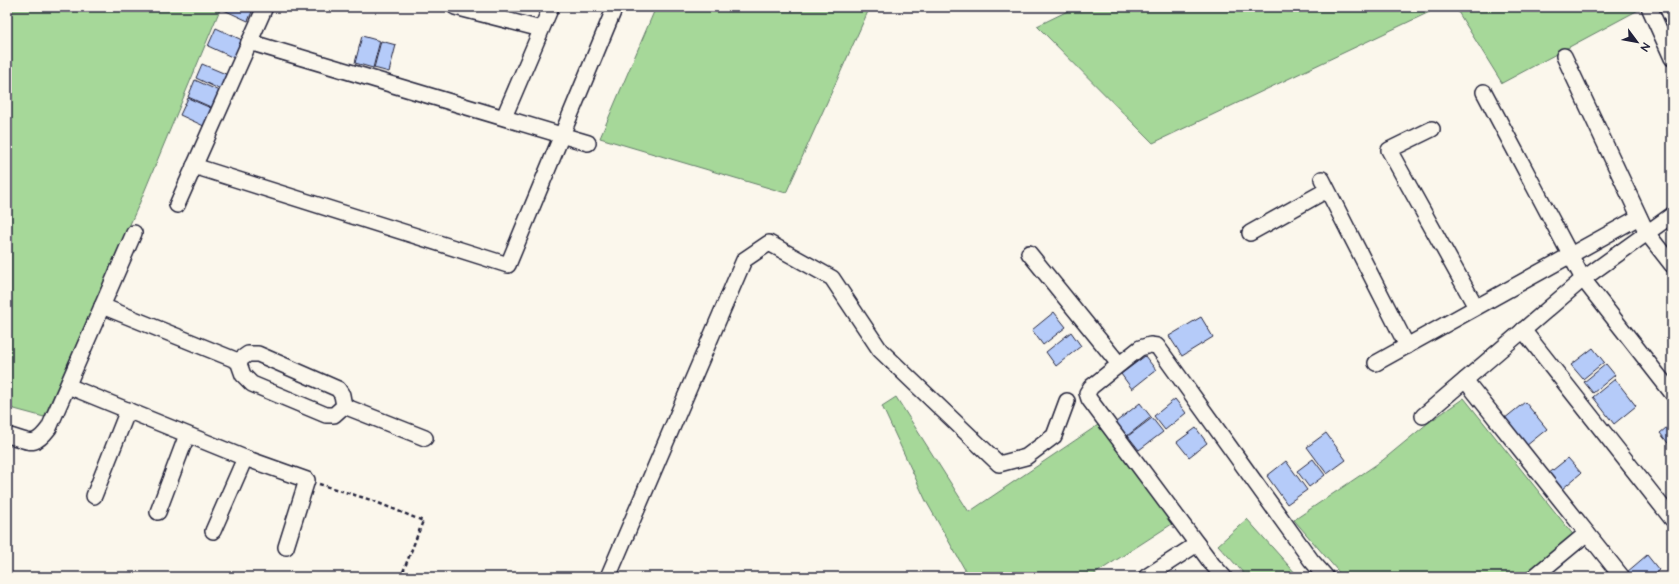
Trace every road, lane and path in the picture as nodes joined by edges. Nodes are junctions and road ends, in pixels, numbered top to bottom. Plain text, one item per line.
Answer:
1 (265, 7) edge
2 (456, 7) edge
3 (550, 7) edge
4 (616, 7) edge
5 (1649, 7) edge
6 (541, 29) junction
7 (249, 42) junction
8 (1564, 56) dead end
9 (1672, 58) edge
10 (1484, 92) dead end
11 (504, 118) junction
12 (1432, 129) dead end
13 (562, 135) junction
14 (588, 142) dead end
15 (194, 166) junction
16 (177, 205) dead end
17 (1672, 215) edge
18 (1640, 217) junction
19 (134, 233) dead end
20 (1250, 233) dead end
21 (1647, 233) junction
22 (1030, 253) dead end
23 (1570, 255) junction
24 (1672, 265) edge
25 (1583, 279) junction
26 (102, 306) junction
27 (1476, 307) junction
28 (1523, 330) junction
29 (1407, 346) junction
30 (238, 361) junction
31 (1376, 363) dead end
32 (1119, 364) junction
33 (1465, 380) junction
34 (68, 386) junction
35 (1672, 393) edge
36 (1068, 401) dead end
37 (344, 406) junction
38 (128, 410) junction
39 (1423, 416) dead end
40 (187, 434) junction
41 (7, 435) edge
42 (425, 438) dead end
43 (244, 458) junction
44 (307, 480) junction
45 (94, 496) dead end
46 (158, 512) dead end
47 (1672, 519) edge
48 (213, 531) dead end
49 (1587, 533) junction
50 (1197, 544) junction
51 (286, 547) dead end
52 (403, 572) dead end
53 (608, 577) edge
54 (1146, 577) edge
55 (1224, 577) edge
56 (1326, 577) edge
57 (1534, 577) edge
58 (1622, 577) edge

1 - 7 street
2 - 6 street
3 - 6 street
4 - 13 street
5 - 9 street
6 - 11 street
7 - 11 street
7 - 15 street
8 - 18 street
10 - 23 street
11 - 13 street
12 - 27 street
13 - 14 street
13 - 15 street
15 - 16 street
17 - 21 street
18 - 21 street
18 - 23 street
19 - 26 street
20 - 29 street
21 - 24 street
21 - 25 street
22 - 32 street
23 - 25 street
23 - 27 street
25 - 28 street
25 - 35 street
26 - 30 street
26 - 34 street
27 - 29 street
28 - 33 street
28 - 47 street
29 - 31 street
30 - 37 street
30 - 37 street
32 - 50 street
32 - 56 street
33 - 39 street
33 - 49 street
34 - 38 street
34 - 41 street
36 - 53 street
37 - 42 street
38 - 40 street
38 - 45 street
40 - 43 street
40 - 46 street
43 - 44 street
43 - 48 street
44 - 51 street
44 - 52 path
49 - 57 street
49 - 58 street
50 - 54 street
50 - 55 street

